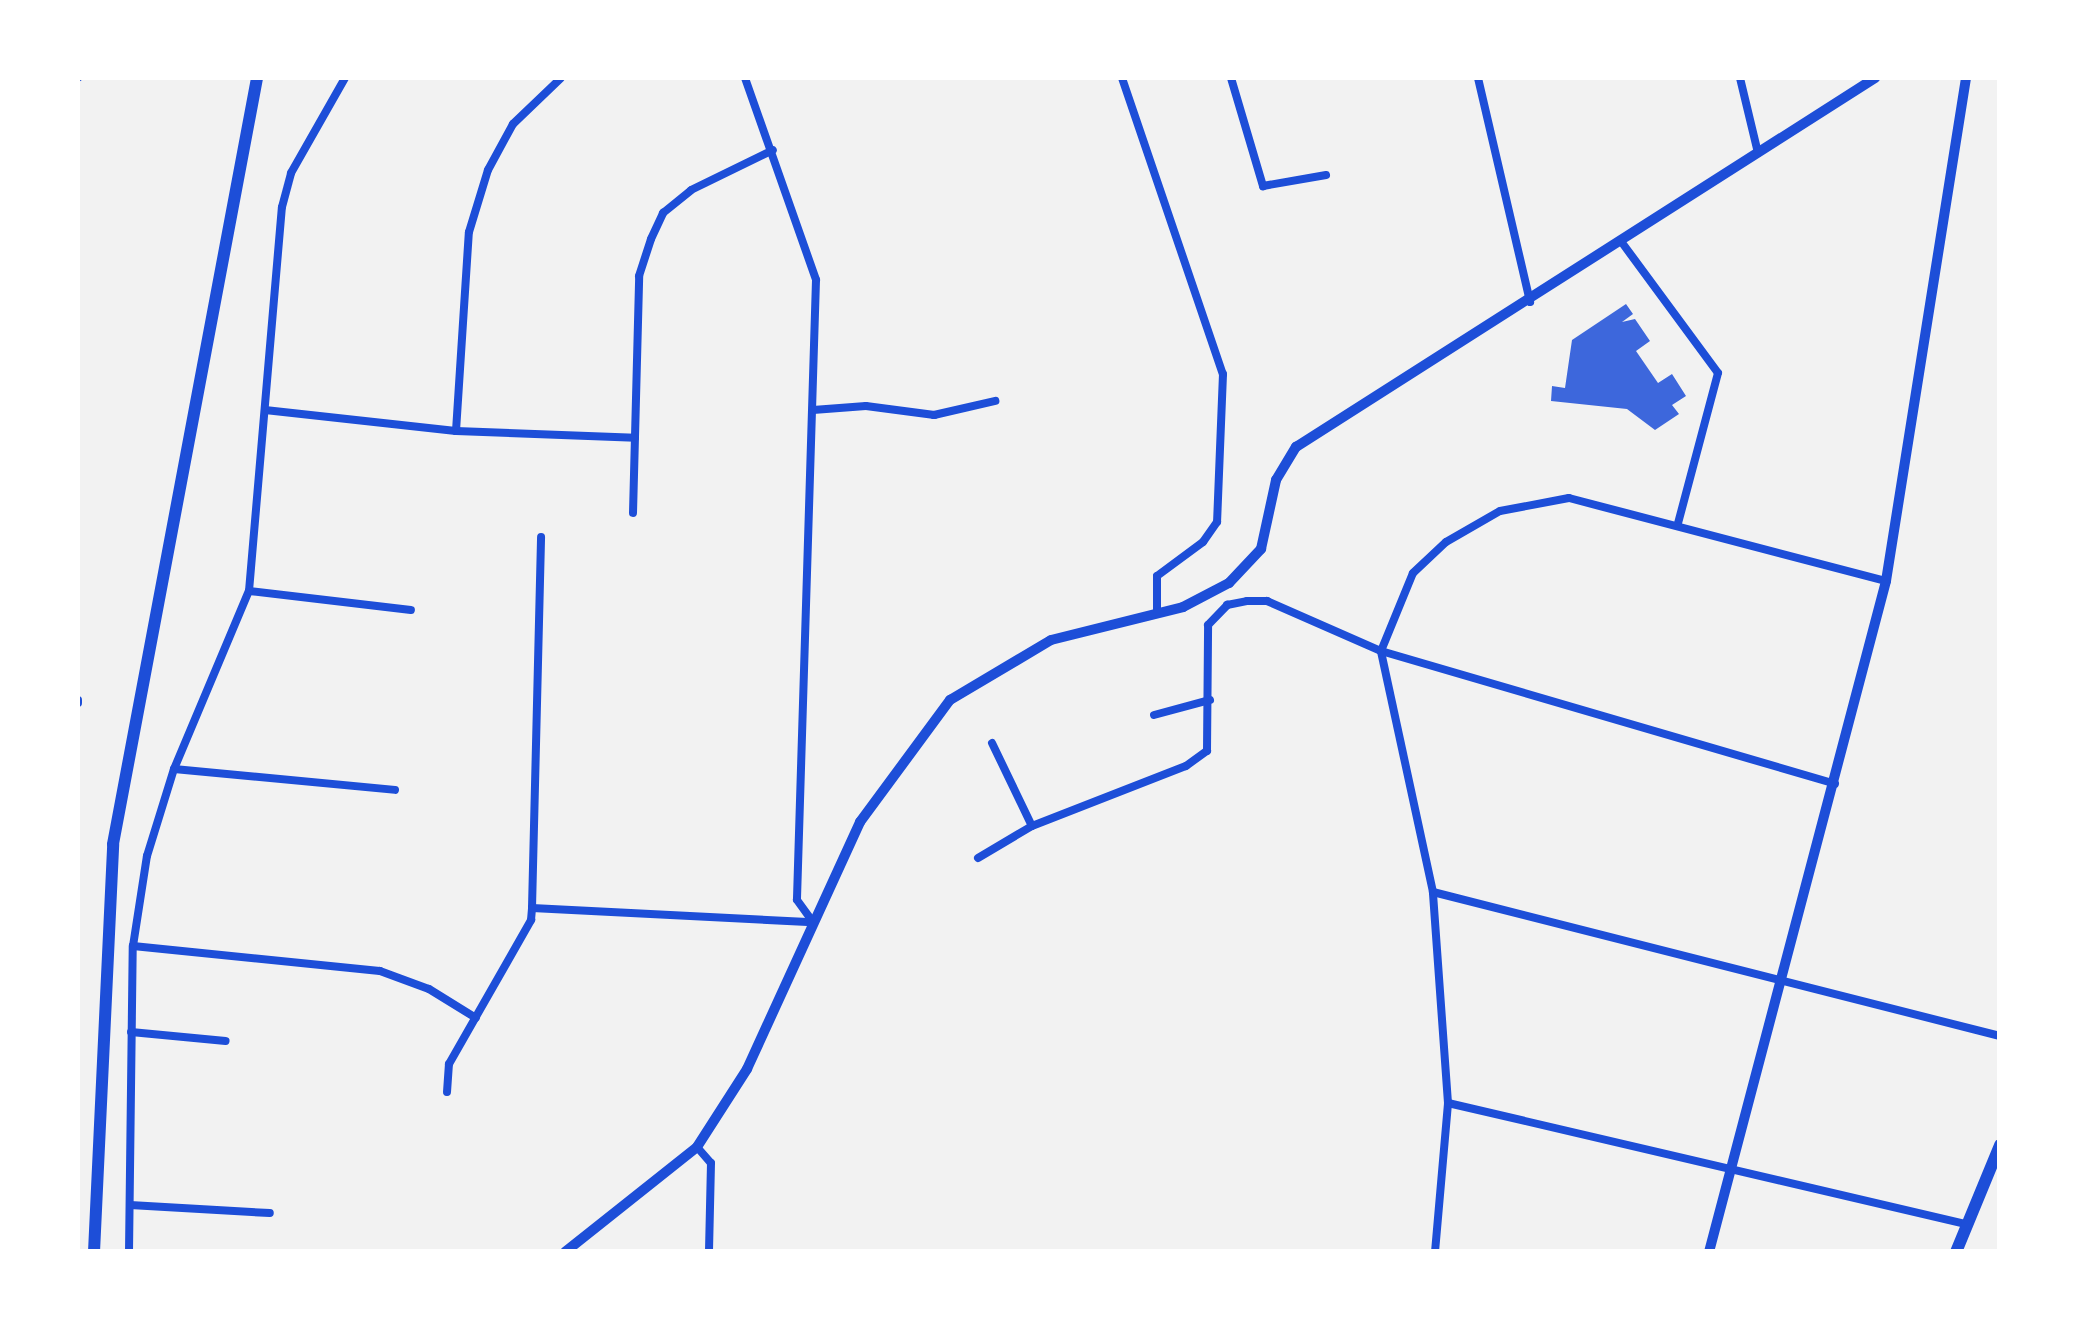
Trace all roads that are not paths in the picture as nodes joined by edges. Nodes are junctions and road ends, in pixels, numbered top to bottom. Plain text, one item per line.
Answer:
1 (257, 78) edge
2 (345, 78) edge
3 (561, 78) edge
4 (745, 78) edge
5 (1122, 78) edge
6 (1231, 78) edge
7 (1478, 78) edge
8 (1740, 78) edge
9 (1875, 78) edge
10 (1966, 78) edge
11 (772, 150) junction
12 (1758, 153) junction
13 (1326, 175) dead end
14 (1623, 244) junction
15 (1530, 302) junction
16 (995, 401) dead end
17 (266, 410) junction
18 (813, 410) junction
19 (456, 430) junction
20 (635, 438) junction
21 (633, 512) dead end
22 (1678, 523) junction
23 (541, 538) dead end
24 (1886, 581) junction
25 (249, 591) junction
26 (411, 610) dead end
27 (1157, 614) junction
28 (1382, 651) junction
29 (1210, 700) junction
30 (1154, 715) dead end
31 (992, 743) dead end
32 (174, 768) junction
33 (1835, 784) junction
34 (395, 790) dead end
35 (1032, 826) junction
36 (978, 858) dead end
37 (1433, 892) junction
38 (532, 908) junction
39 (813, 922) junction
40 (133, 946) junction
41 (1782, 985) junction
42 (476, 1018) junction
43 (131, 1032) junction
44 (2000, 1036) edge
45 (226, 1041) dead end
46 (447, 1092) dead end
47 (1448, 1103) junction
48 (698, 1146) junction
49 (2000, 1146) edge
50 (1731, 1172) junction
51 (130, 1205) junction
52 (270, 1213) dead end
53 (1966, 1224) junction
54 (94, 1252) edge
55 (129, 1252) edge
56 (565, 1252) edge
57 (709, 1252) edge
58 (1435, 1252) edge
59 (1709, 1252) edge
60 (1956, 1252) edge

1 - 54 main road
2 - 17 street
3 - 19 street
4 - 11 street
5 - 27 street
6 - 13 street
7 - 15 street
8 - 12 street
9 - 12 street
10 - 24 street
11 - 18 street
11 - 20 street
12 - 14 street
14 - 15 street
14 - 22 street
15 - 27 street
16 - 18 street
17 - 19 street
17 - 25 street
18 - 39 street
19 - 20 street
20 - 21 street
22 - 24 street
22 - 28 street
23 - 38 street
24 - 33 street
25 - 26 street
25 - 32 street
27 - 39 street
28 - 29 street
28 - 33 street
28 - 37 street
29 - 30 street
29 - 35 street
31 - 35 street
32 - 34 street
32 - 40 street
33 - 41 street
35 - 36 street
37 - 41 street
37 - 47 street
38 - 39 street
38 - 42 street
39 - 48 street
40 - 42 street
40 - 43 street
41 - 44 street
41 - 50 street
42 - 46 street
43 - 45 street
43 - 51 street
47 - 50 street
47 - 58 street
48 - 56 street
48 - 57 street
49 - 53 main road
50 - 53 street
50 - 59 street
51 - 52 street
51 - 55 street
53 - 60 main road

